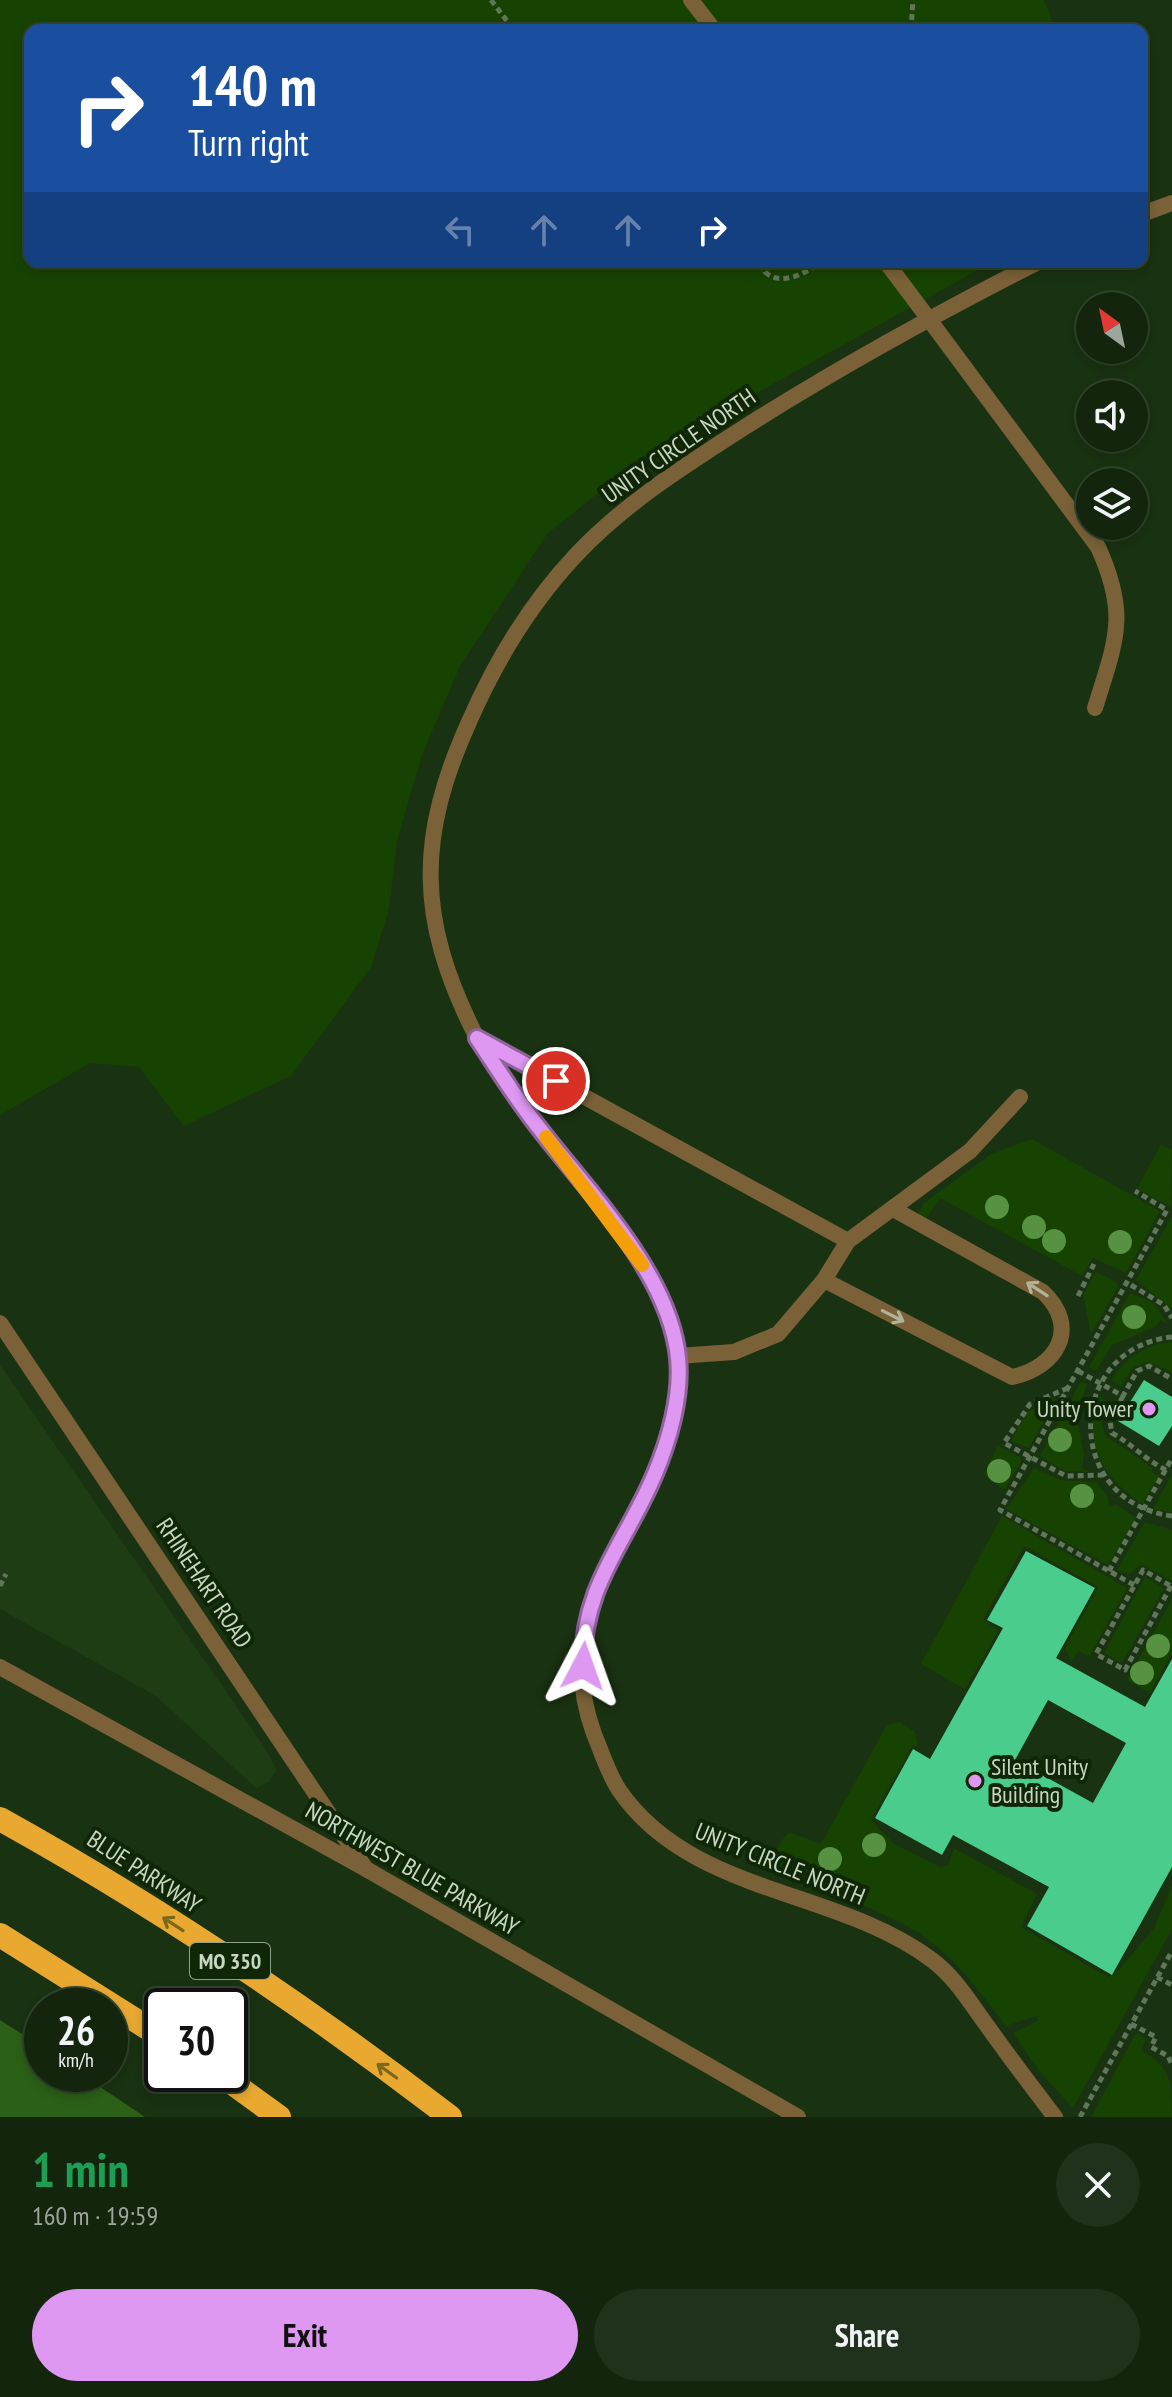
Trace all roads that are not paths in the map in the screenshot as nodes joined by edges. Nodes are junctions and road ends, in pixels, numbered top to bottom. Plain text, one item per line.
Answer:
1 (691, 0) edge
2 (709, 24) edge
3 (1172, 203) edge
4 (1148, 212) edge
5 (890, 268) edge
6 (1026, 268) edge
7 (928, 318) junction
8 (1095, 708) dead end
9 (477, 1038) junction
10 (1020, 1097) dead end
11 (895, 1210) junction
12 (848, 1241) junction
13 (824, 1280) junction
14 (0, 1323) edge
15 (678, 1356) junction
16 (0, 1667) edge
17 (0, 1819) edge
18 (366, 1869) junction
19 (0, 1935) edge
20 (144, 2026) edge
21 (245, 2092) edge
22 (279, 2117) edge
23 (450, 2117) edge
24 (798, 2117) edge
25 (1055, 2117) edge

1 - 2 street
3 - 4 street
5 - 7 street
6 - 7 street, UNITY CIRCLE NORTH
7 - 8 street
7 - 9 street, UNITY CIRCLE NORTH
9 - 12 street
9 - 15 street, UNITY CIRCLE NORTH
10 - 11 street
11 - 12 street
13 -> 11 street
12 - 13 street
13 - 15 street
14 - 18 street, RHINEHART ROAD
15 - 25 street, UNITY CIRCLE NORTH
16 - 18 street, NORTHWEST BLUE PARKWAY
23 -> 17 highway, BLUE PARKWAY / MO 350
18 - 24 street, NORTHWEST BLUE PARKWAY
19 - 20 highway
21 - 22 highway

